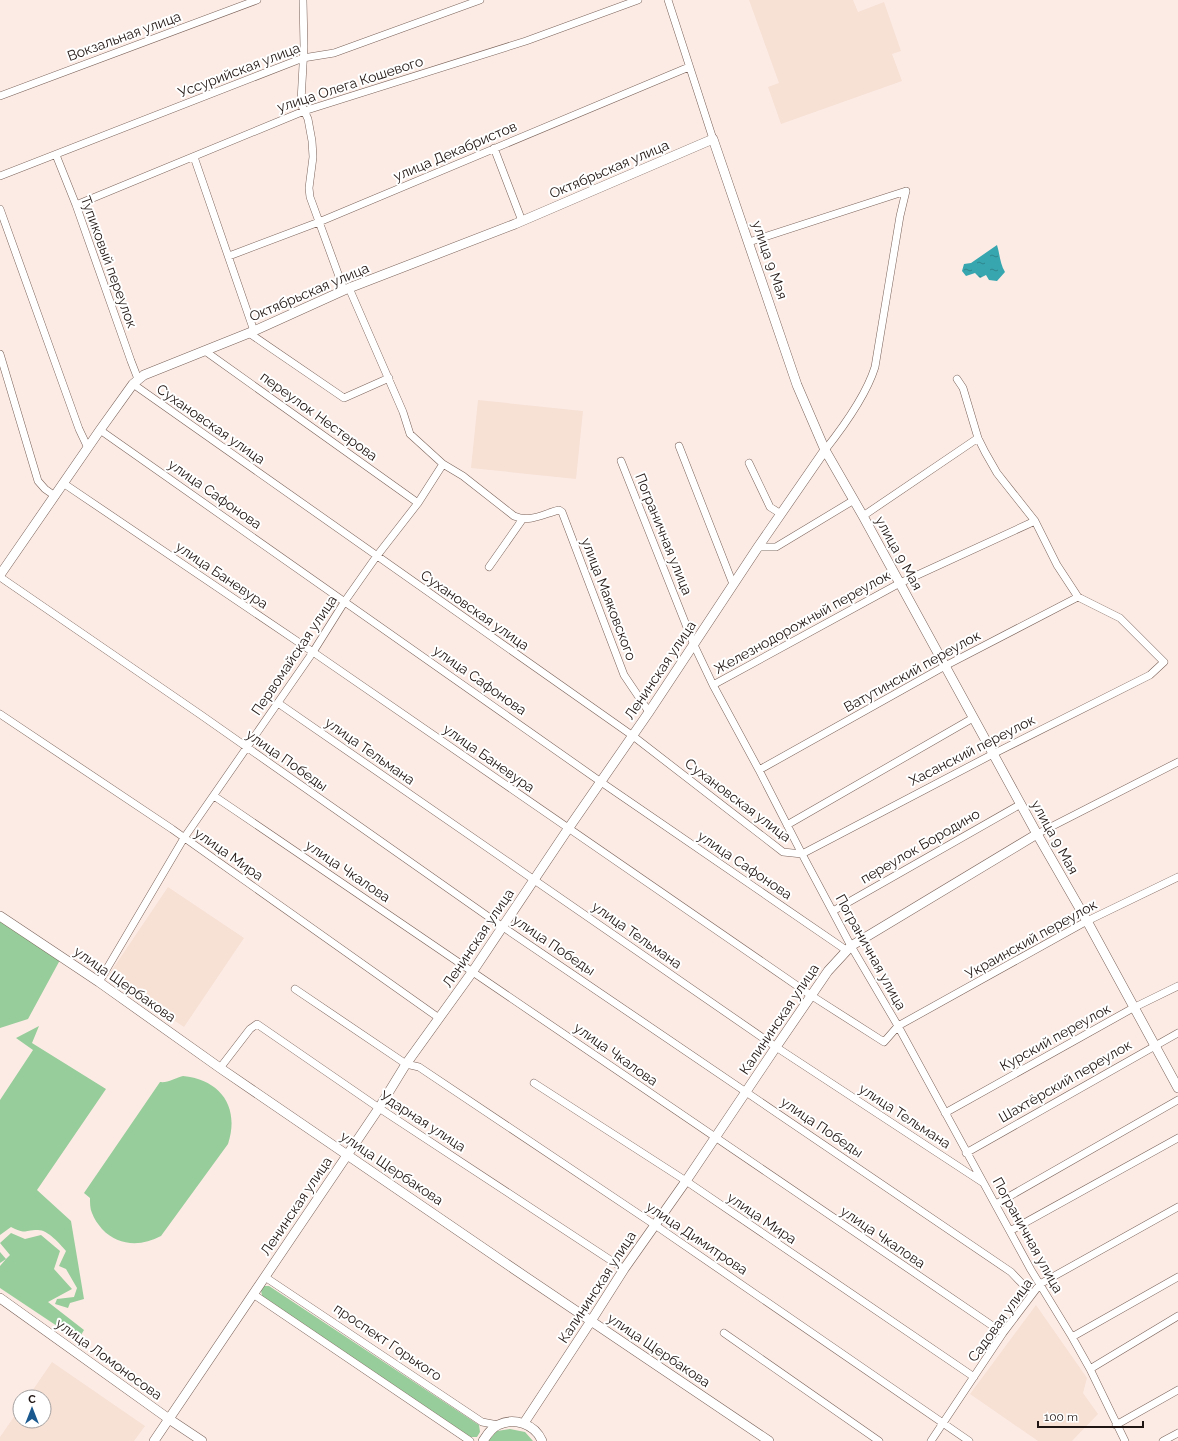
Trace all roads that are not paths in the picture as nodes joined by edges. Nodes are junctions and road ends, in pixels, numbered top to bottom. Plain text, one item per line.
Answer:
1 (256, 0) edge
2 (303, 0) edge
3 (480, 0) edge
4 (638, 0) edge
5 (668, 0) edge
6 (303, 58) junction
7 (689, 67) junction
8 (0, 96) edge
9 (304, 111) junction
10 (713, 139) junction
11 (494, 148) junction
12 (56, 155) junction
13 (194, 157) junction
14 (0, 176) edge
15 (76, 205) junction
16 (0, 209) edge
17 (522, 221) junction
18 (319, 222) junction
19 (749, 242) junction
20 (229, 256) junction
21 (346, 289) junction
22 (252, 332) junction
23 (205, 351) junction
24 (0, 354) edge
25 (389, 378) junction
26 (957, 379) dead end
27 (135, 382) junction
28 (100, 430) junction
29 (978, 438) junction
30 (679, 446) dead end
31 (88, 448) junction
32 (825, 450) junction
33 (621, 462) dead end
34 (749, 462) dead end
35 (443, 464) junction
36 (63, 483) junction
37 (55, 496) junction
38 (854, 500) junction
39 (418, 503) junction
40 (781, 514) junction
41 (863, 516) junction
42 (522, 520) junction
43 (1035, 521) junction
44 (758, 547) junction
45 (376, 556) junction
46 (489, 567) dead end
47 (0, 576) edge
48 (900, 583) junction
49 (733, 584) junction
50 (1078, 597) junction
51 (345, 601) junction
52 (694, 645) junction
53 (313, 652) junction
54 (945, 666) junction
55 (713, 686) junction
56 (278, 703) junction
57 (649, 712) junction
58 (0, 714) edge
59 (973, 718) junction
60 (633, 736) junction
61 (247, 748) junction
62 (993, 754) junction
63 (1178, 762) edge
64 (759, 770) junction
65 (600, 782) junction
66 (214, 796) junction
67 (1021, 804) junction
68 (786, 825) junction
69 (568, 829) junction
70 (1037, 834) junction
71 (184, 838) junction
72 (802, 854) junction
73 (1178, 877) edge
74 (534, 880) junction
75 (833, 911) junction
76 (0, 916) edge
77 (1087, 921) junction
78 (504, 927) junction
79 (848, 948) junction
80 (473, 971) junction
81 (99, 982) junction
82 (1178, 986) edge
83 (295, 988) dead end
84 (812, 996) junction
85 (1133, 1008) junction
86 (439, 1018) junction
87 (898, 1026) junction
88 (1178, 1033) edge
89 (1154, 1045) junction
90 (776, 1047) junction
91 (406, 1064) junction
92 (220, 1068) junction
93 (534, 1083) dead end
94 (1178, 1088) edge
95 (747, 1092) junction
96 (1178, 1100) edge
97 (379, 1108) junction
98 (945, 1113) junction
99 (715, 1138) junction
100 (1178, 1138) edge
101 (966, 1153) junction
102 (348, 1154) junction
103 (686, 1182) junction
104 (984, 1183) junction
105 (996, 1204) junction
106 (1178, 1207) edge
107 (655, 1225) junction
108 (1010, 1231) junction
109 (624, 1269) junction
110 (265, 1277) junction
111 (1178, 1277) edge
112 (1040, 1284) junction
113 (253, 1294) junction
114 (1032, 1294) junction
115 (0, 1298) edge
116 (1178, 1316) edge
117 (591, 1321) junction
118 (724, 1333) dead end
119 (1003, 1333) junction
120 (1072, 1337) junction
121 (1090, 1370) junction
122 (974, 1377) junction
123 (1178, 1390) edge
124 (169, 1419) junction
125 (524, 1423) junction
126 (943, 1423) junction
127 (498, 1425) junction
128 (1116, 1425) junction
129 (1178, 1433) edge
130 (154, 1441) edge
131 (202, 1441) edge
132 (470, 1441) edge
133 (482, 1441) edge
134 (542, 1441) edge
135 (769, 1441) edge
136 (879, 1441) edge
137 (931, 1441) edge
138 (969, 1441) edge
139 (1125, 1441) edge
140 (1163, 1441) edge

1 - 8 street, Вокзальная улица
2 - 6 street
3 - 6 street, Уссурийская улица
4 - 9 street, улица Олега Кошевого
5 - 7 street, улица 9 Мая
6 - 9 street
6 - 12 street, Уссурийская улица
7 - 10 street, улица 9 Мая
7 - 11 street, улица Декабристов
9 - 13 street, улица Олега Кошевого
9 - 18 street
10 - 17 main road, Октябрьская улица
10 - 19 main road, улица 9 Мая
11 - 17 street
11 - 18 street, улица Декабристов
12 - 14 street, Уссурийская улица
12 - 15 street, Тупиковый переулок
13 - 15 street, улица Олега Кошевого
13 - 20 street
15 - 27 street, Тупиковый переулок
16 - 31 street
17 - 21 main road, Октябрьская улица
18 - 20 street, улица Декабристов
18 - 21 street
19 - 32 main road, улица 9 Мая
19 - 32 street
20 - 22 street
21 - 22 main road, Октябрьская улица
21 - 25 street
22 - 23 main road, Октябрьская улица
22 - 25 street
23 - 27 main road, Октябрьская улица
23 - 39 street, переулок Нестерова
24 - 37 street
25 - 35 street
26 - 29 street
27 - 28 main road, Октябрьская улица
27 - 45 street, Сухановская улица
28 - 31 main road, Октябрьская улица
28 - 51 street, улица Сафонова
29 - 41 street
29 - 43 street
30 - 49 street
31 - 36 main road, Октябрьская улица
32 - 38 main road, улица 9 Мая
32 - 40 main road, Ленинская улица
33 - 52 street, Пограничная улица
34 - 40 street
35 - 39 street, Первомайская улица
35 - 42 street
36 - 37 main road, Октябрьская улица
36 - 53 street, улица Баневура
37 - 47 main road, Октябрьская улица
38 - 41 main road, улица 9 Мая
38 - 44 street
39 - 45 street, Первомайская улица
40 - 44 main road, Ленинская улица
41 - 48 main road, улица 9 Мая
42 - 46 street
42 - 57 street, улица Маяковского
43 - 48 street, Железнодорожный переулок
43 - 50 street
44 - 49 main road, Ленинская улица
45 - 51 street, Первомайская улица
45 - 60 street, Сухановская улица
47 - 61 street, улица Победы
48 - 54 main road, улица 9 Мая
48 - 55 street, Железнодорожный переулок
49 - 52 main road, Ленинская улица
50 - 54 street, Ватутинский переулок
50 - 62 street, Хасанский переулок
51 - 53 street, Первомайская улица
51 - 65 street, улица Сафонова
52 - 55 street, Пограничная улица
52 - 57 main road, Ленинская улица
53 - 56 street, Первомайская улица
53 - 69 street, улица Баневура
54 - 59 main road, улица 9 Мая
54 - 64 street, Ватутинский переулок
55 - 64 street, Пограничная улица
56 - 61 street, Первомайская улица
56 - 74 street, улица Тельмана
57 - 60 main road, Ленинская улица
58 - 71 street, улица Мира
59 - 62 main road, улица 9 Мая
59 - 68 street
60 - 65 main road, Ленинская улица
60 - 72 street, Сухановская улица
61 - 66 street, Первомайская улица
61 - 78 street, улица Победы
62 - 67 main road, улица 9 Мая
62 - 72 street, Хасанский переулок
63 - 70 street, Калининская улица
64 - 68 street, Пограничная улица
65 - 69 main road, Ленинская улица
65 - 79 street, улица Сафонова
66 - 71 street, Первомайская улица
66 - 80 street, улица Чкалова
67 - 70 main road, улица 9 Мая
67 - 75 street, переулок Бородино
68 - 72 street, Пограничная улица
69 - 74 main road, Ленинская улица
69 - 84 street, улица Баневура
70 - 77 main road, улица 9 Мая
70 - 79 main road, Калининская улица
71 - 81 street, Первомайская улица
71 - 86 street, улица Мира
72 - 75 street, Пограничная улица
73 - 77 street, Украинский переулок
74 - 78 main road, Ленинская улица
74 - 90 street, улица Тельмана
75 - 79 street, Пограничная улица
76 - 81 main road, улица Щербакова
77 - 85 main road, улица 9 Мая
77 - 87 street, Украинский переулок
78 - 80 main road, Ленинская улица
78 - 95 street, улица Победы
79 - 84 main road, Калининская улица
79 - 87 street, Пограничная улица
80 - 86 main road, Ленинская улица
80 - 99 street, улица Чкалова
81 - 92 main road, улица Щербакова
82 - 85 street, Курский переулок
83 - 91 street, улица Димитрова
84 - 87 street, улица Баневура
84 - 90 main road, Калининская улица
85 - 89 main road, улица 9 Мая
85 - 98 street, Курский переулок
86 - 91 main road, Ленинская улица
87 - 98 street, Пограничная улица
88 - 89 street, Шахтёрский переулок
89 - 94 main road, улица 9 Мая
89 - 101 street, Шахтёрский переулок
90 - 95 main road, Калининская улица
90 - 104 street, улица Тельмана
91 - 97 main road, Ленинская улица
91 - 107 street, улица Димитрова
92 - 97 street, Ударная улица
92 - 102 main road, улица Щербакова
93 - 103 street, улица Мира
95 - 99 main road, Калининская улица
95 - 114 street, улица Победы
96 - 105 street
97 - 102 main road, Ленинская улица
97 - 109 street, Ударная улица
98 - 101 street, Пограничная улица
99 - 103 main road, Калининская улица
99 - 119 street, улица Чкалова
100 - 108 street
101 - 104 street, Пограничная улица
102 - 110 main road, Ленинская улица
102 - 117 main road, улица Щербакова
103 - 107 main road, Калининская улица
103 - 122 street, улица Мира
104 - 105 street, Пограничная улица
105 - 108 street, Пограничная улица
106 - 112 street, Садовая улица
107 - 109 main road, Калининская улица
107 - 126 street, улица Димитрова
108 - 112 street, Пограничная улица
109 - 117 main road, Калининская улица
110 - 113 main road, Ленинская улица
110 - 127 street, проспект Горького
111 - 120 street
112 - 114 street, Садовая улица
112 - 120 street, Пограничная улица
113 - 124 main road, Ленинская улица
113 - 132 street
114 - 119 street, Садовая улица
115 - 124 main road, улица Ломоносова
116 - 121 street
117 - 125 main road, Калининская улица
117 - 135 main road, улица Щербакова
118 - 136 street
119 - 122 street, Садовая улица
120 - 121 street, Пограничная улица
121 - 128 street, Пограничная улица
122 - 126 street, Садовая улица
123 - 128 street
124 - 130 main road, Ленинская улица
124 - 131 main road, улица Ломоносова
125 - 127 main road, проспект Горького
125 - 134 main road
126 - 137 street, Садовая улица
126 - 138 street, улица Димитрова
127 - 133 main road
128 - 139 street, Пограничная улица
129 - 140 street

